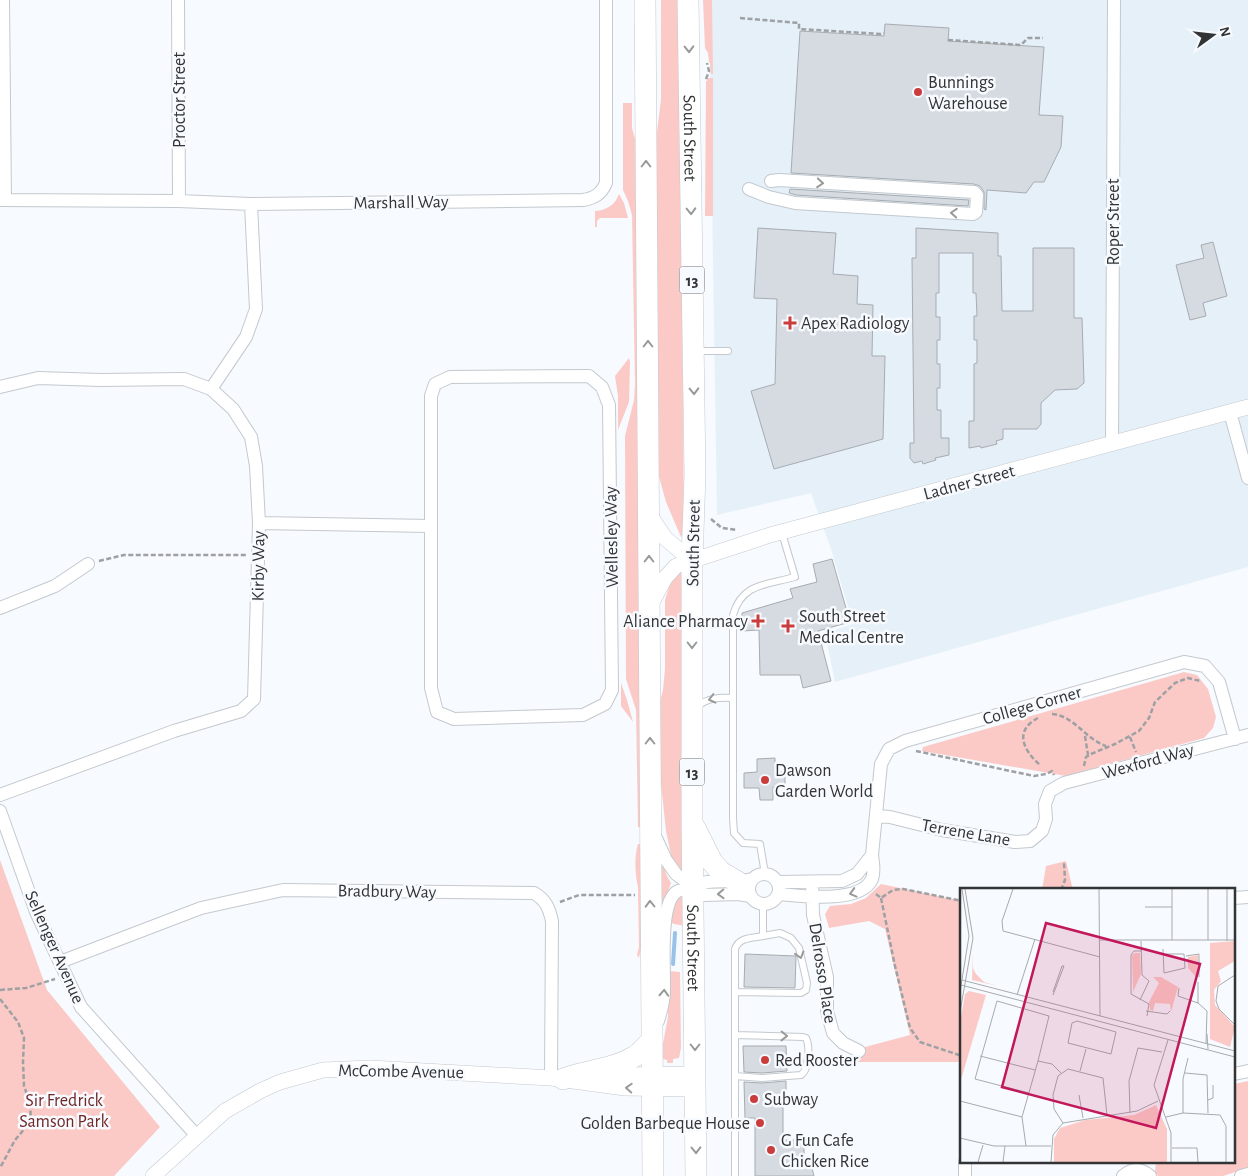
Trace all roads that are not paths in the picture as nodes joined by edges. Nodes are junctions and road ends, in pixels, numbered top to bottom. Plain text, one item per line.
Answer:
1 (2, 0) edge
2 (178, 0) edge
3 (606, 0) edge
4 (645, 0) edge
5 (688, 0) edge
6 (1114, 0) edge
7 (771, 181) dead end
8 (749, 189) dead end
9 (3, 200) edge
10 (179, 201) junction
11 (251, 204) junction
12 (728, 350) dead end
13 (693, 351) junction
14 (0, 387) edge
15 (211, 389) junction
16 (1248, 407) edge
17 (1230, 412) junction
18 (1112, 444) junction
19 (1248, 478) edge
20 (649, 514) junction
21 (259, 523) junction
22 (430, 526) junction
23 (782, 532) junction
24 (692, 561) junction
25 (88, 564) road end
26 (0, 608) edge
27 (649, 608) junction
28 (733, 698) junction
29 (693, 709) junction
30 (1248, 735) edge
31 (1235, 739) junction
32 (1050, 791) joint
33 (0, 795) edge
34 (650, 795) junction
35 (0, 811) edge
36 (876, 816) junction
37 (692, 821) junction
38 (872, 855) junction
39 (765, 874) junction
40 (812, 882) junction
41 (747, 886) junction
42 (693, 888) junction
43 (778, 888) junction
44 (813, 896) junction
45 (763, 905) junction
46 (763, 936) junction
47 (60, 962) junction
48 (735, 992) junction
49 (735, 1035) junction
50 (652, 1040) junction
51 (859, 1051) dead end
52 (735, 1076) junction
53 (557, 1079) junction
54 (653, 1082) junction
55 (695, 1082) junction
56 (196, 1135) junction
57 (1146, 1170) edge
58 (1248, 1174) edge
59 (153, 1176) edge
60 (653, 1176) edge
61 (696, 1176) edge
62 (735, 1176) edge
63 (1123, 1176) edge
64 (1241, 1176) edge

1 - 9 street, Marshall Way
2 - 10 street, Proctor Street
3 - 11 street, Marshall Way
20 -> 4 highway
5 -> 13 highway, South Street / 13
6 - 18 street, Roper Street
7 -> 8 street
9 - 10 street, Marshall Way
10 - 11 street, Marshall Way
11 - 15 street
12 - 13 lane
13 -> 24 highway, South Street / 13
14 - 15 street, Kirby Way
15 - 21 street, Kirby Way
16 - 17 street, Ladner Street
17 - 18 street, Ladner Street
17 - 19 street
18 - 23 street, Ladner Street
20 - 24 street
27 -> 20 highway
21 - 22 street
21 - 33 street, Kirby Way
22 - 22 street, Wellesley Way
23 - 24 street, Ladner Street
23 - 28 lane
24 - 27 street, Ladner Street
24 -> 29 highway, South Street / 13
25 - 26 street
34 -> 27 highway
28 -> 29 lane
28 - 39 lane
29 - 37 highway, South Street / 13
30 - 31 street, Wexford Way
31 - 32 street, Wexford Way
31 - 36 street, College Corner
32 - 36 street, Terrene Lane
34 - 42 street
50 -> 34 highway
35 - 47 street, Sellenger Avenue
36 - 38 street, College Corner
37 - 41 highway
37 - 42 highway, South Street / 13
38 - 40 street
38 -> 44 street, College Corner
39 - 41 street
39 - 43 street
40 - 43 street
40 - 44 street, Delrosso Place
41 - 42 street
41 -> 42 street
41 - 45 street
50 -> 42 street
42 -> 55 highway, South Street / 13
43 - 44 street, College Corner
43 - 45 street
44 - 51 street, Delrosso Place
45 - 46 lane
46 - 48 lane
46 -> 48 lane
47 - 53 street, Bradbury Way
47 - 56 street, Sellenger Avenue
48 - 49 lane
49 - 52 lane
49 -> 52 lane
50 - 53 highway
50 - 54 highway
52 - 62 lane
53 - 54 street, McCombe Avenue
53 - 56 street, McCombe Avenue
54 - 55 street, McCombe Avenue
54 - 60 highway
55 -> 61 highway, South Street / 13
56 - 59 street, McCombe Avenue
57 - 63 street
58 - 64 street

